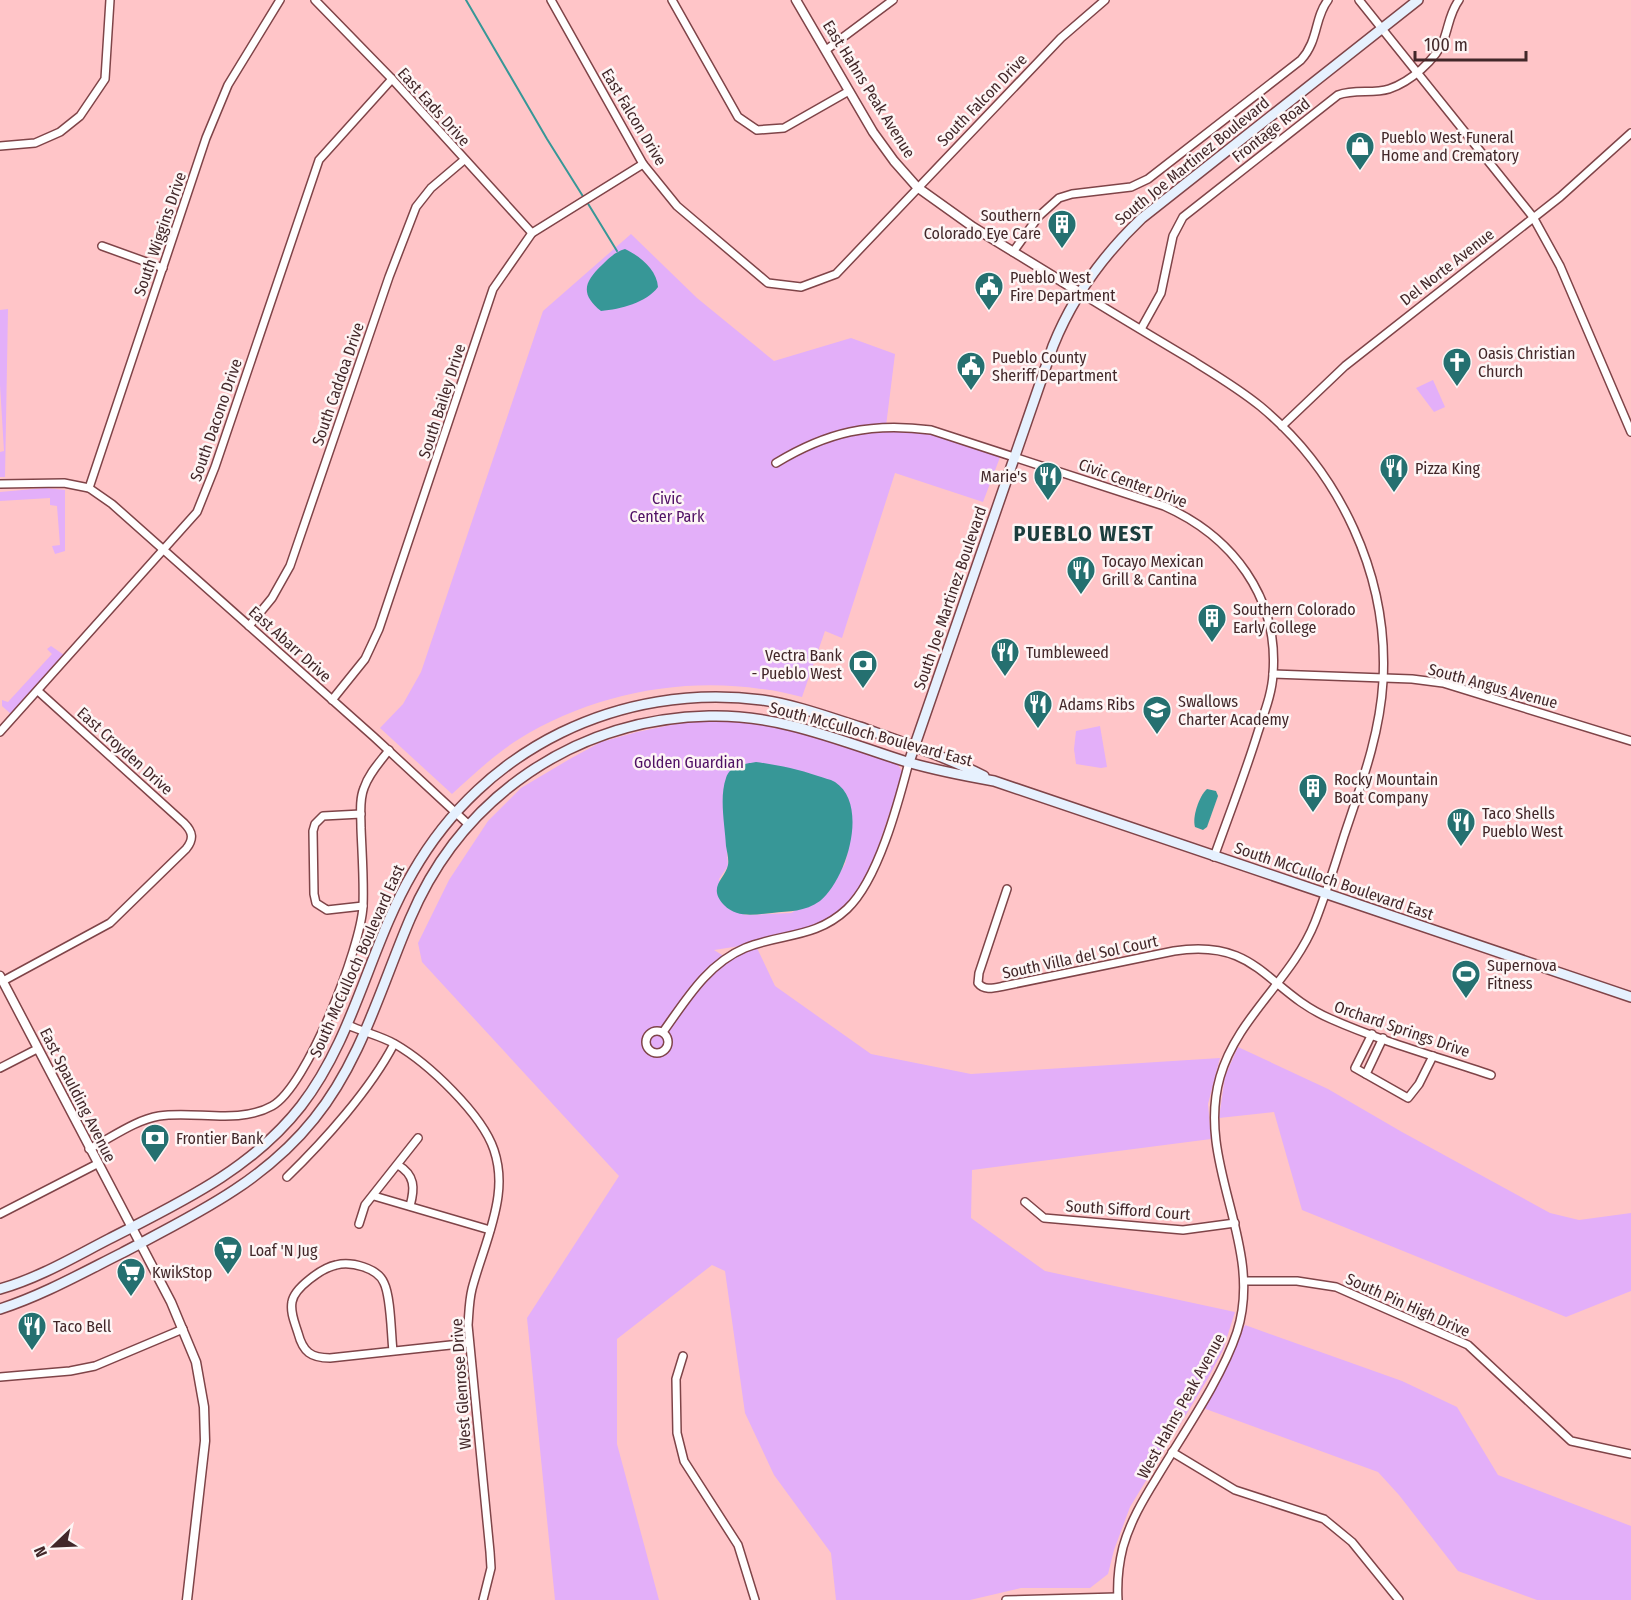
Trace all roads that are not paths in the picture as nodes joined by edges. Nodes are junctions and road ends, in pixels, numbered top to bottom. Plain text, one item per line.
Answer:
1 (110, 0) edge
2 (280, 0) edge
3 (315, 0) edge
4 (550, 0) edge
5 (672, 0) edge
6 (796, 0) edge
7 (893, 0) edge
8 (1105, 0) edge
9 (1328, 0) edge
10 (1359, 0) edge
11 (1418, 0) edge
12 (1459, 0) edge
13 (1381, 29) junction
14 (826, 50) junction
15 (1417, 72) junction
16 (392, 79) junction
17 (849, 91) junction
18 (1631, 133) edge
19 (0, 146) edge
20 (464, 160) junction
21 (643, 164) junction
22 (917, 187) junction
23 (1533, 217) junction
24 (532, 233) junction
25 (102, 246) dead end
26 (1013, 252) junction
27 (163, 268) junction
28 (801, 287) joint
29 (1079, 292) junction
30 (1141, 329) junction
31 (1282, 426) junction
32 (1631, 432) edge
33 (1015, 457) junction
34 (776, 463) dead end
35 (0, 484) edge
36 (89, 488) junction
37 (163, 550) junction
38 (249, 626) junction
39 (1273, 674) junction
40 (1383, 678) junction
41 (38, 691) junction
42 (332, 700) junction
43 (0, 732) edge
44 (1631, 741) edge
45 (914, 746) junction
46 (389, 750) junction
47 (909, 762) junction
48 (994, 782) junction
49 (456, 812) junction
50 (361, 814) junction
51 (469, 825) junction
52 (1214, 856) junction
53 (1007, 889) dead end
54 (1324, 894) junction
55 (363, 906) junction
56 (1, 979) edge
57 (1278, 984) junction
58 (1631, 997) edge
59 (348, 1025) junction
60 (364, 1032) junction
61 (663, 1032) dead end
62 (1372, 1035) junction
63 (1383, 1038) junction
64 (394, 1044) junction
65 (37, 1048) junction
66 (1433, 1056) junction
67 (0, 1068) edge
68 (1366, 1074) junction
69 (1491, 1075) dead end
70 (418, 1138) dead end
71 (89, 1149) junction
72 (97, 1164) junction
73 (398, 1165) junction
74 (287, 1177) dead end
75 (374, 1196) junction
76 (1025, 1202) dead end
77 (410, 1206) junction
78 (0, 1214) edge
79 (1235, 1223) junction
80 (359, 1224) dead end
81 (131, 1228) junction
82 (490, 1230) junction
83 (140, 1244) junction
84 (1245, 1281) junction
85 (0, 1289) edge
86 (0, 1309) edge
87 (183, 1329) junction
88 (469, 1343) junction
89 (393, 1351) junction
90 (683, 1356) dead end
91 (0, 1377) edge
92 (1172, 1452) junction
93 (1631, 1454) edge
94 (1117, 1598) edge
95 (187, 1600) edge
96 (483, 1600) edge
97 (755, 1600) edge
98 (1006, 1600) edge
99 (1399, 1600) edge

1 - 19 street
2 - 27 street, South Wiggins Drive
3 - 16 street, East Eads Drive
4 - 21 street, East Falcon Drive
5 - 17 street
6 - 14 street, East Hahns Peak Avenue
7 - 14 street
8 - 22 street, South Falcon Drive
9 - 26 street
10 - 13 street
11 - 13 main road, South Joe Martinez Boulevard
12 - 15 street, Frontage Road
13 - 15 street
13 - 29 main road, South Joe Martinez Boulevard
14 - 17 street, East Hahns Peak Avenue
15 - 23 street
15 - 30 street, Frontage Road
16 - 20 street, East Eads Drive
16 - 37 street, South Dacono Drive
17 - 22 street, East Hahns Peak Avenue
18 - 23 street, Del Norte Avenue
20 - 24 street, East Eads Drive
20 - 38 street, South Caddoa Drive
21 - 24 street, South Bailey Drive
21 - 28 street, East Falcon Drive
22 - 26 street, East Hahns Peak Avenue
22 - 28 street, South Falcon Drive
23 - 31 street, Del Norte Avenue
23 - 32 street
24 - 42 street, South Bailey Drive
25 - 27 street
26 - 29 street, East Hahns Peak Avenue
27 - 36 street, South Wiggins Drive
29 - 30 street, East Hahns Peak Avenue
29 - 33 main road, South Joe Martinez Boulevard
30 - 31 street, East Hahns Peak Avenue
31 - 40 street, West Hahns Peak Avenue
33 - 34 street, Civic Center Drive
33 - 39 street, Civic Center Drive
33 - 45 main road, South Joe Martinez Boulevard
35 - 36 street
36 - 37 street, East Abarr Drive
37 - 38 street, East Abarr Drive
37 - 41 street, South Dacono Drive
38 - 42 street, East Abarr Drive
39 - 40 street, South Angus Avenue
39 - 52 street, Civic Center Drive
40 - 44 street, South Angus Avenue
40 - 54 street, West Hahns Peak Avenue
41 - 43 street, South Dacono Drive
41 - 56 street, East Croyden Drive
42 - 46 street, East Abarr Drive
45 - 47 main road, South Joe Martinez Boulevard
45 - 48 main road, South McCulloch Boulevard East
45 - 49 main road, South McCulloch Boulevard East
46 - 49 street, East Abarr Drive
46 - 50 street
47 - 48 main road, South McCulloch Boulevard East
47 - 51 main road, South McCulloch Boulevard East
47 - 61 street
48 - 52 main road, South McCulloch Boulevard East
49 - 51 street, East Abarr Drive
49 - 59 main road, South McCulloch Boulevard East
50 - 55 street
50 - 55 street
51 - 60 main road, South McCulloch Boulevard East
52 - 54 main road, South McCulloch Boulevard East
53 - 57 street, South Villa del Sol Court
54 - 57 street, West Hahns Peak Avenue
54 - 58 main road, South McCulloch Boulevard East
55 - 71 street
56 - 65 street, East Spaulding Avenue
57 - 62 street, Orchard Springs Drive
57 - 79 street, West Hahns Peak Avenue
59 - 60 street, West Glenrose Drive
59 - 81 main road, South McCulloch Boulevard East
60 - 64 street, West Glenrose Drive
60 - 83 main road, South McCulloch Boulevard East
62 - 63 street, Orchard Springs Drive
62 - 68 street
63 - 66 street, Orchard Springs Drive
63 - 68 street
64 - 74 street
64 - 82 street, West Glenrose Drive
65 - 67 street
65 - 71 street, East Spaulding Avenue
66 - 68 street
66 - 69 street, Orchard Springs Drive
70 - 73 street
71 - 72 street, East Spaulding Avenue
72 - 78 street
72 - 81 street, East Spaulding Avenue
73 - 75 street
73 - 77 street
75 - 77 street
75 - 80 street
76 - 79 street, South Sifford Court
77 - 82 street
79 - 84 street, West Hahns Peak Avenue
81 - 83 street, East Spaulding Avenue
81 - 85 main road, South McCulloch Boulevard East
82 - 88 street, West Glenrose Drive
83 - 86 main road, South McCulloch Boulevard East
83 - 87 street, East Spaulding Avenue
84 - 92 street, West Hahns Peak Avenue
84 - 93 street, South Pin High Drive
87 - 91 street
87 - 95 street, East Spaulding Avenue
88 - 89 street
88 - 96 street, West Glenrose Drive
89 - 89 street
90 - 97 street
92 - 94 street, West Hahns Peak Avenue
92 - 99 street
94 - 98 street

